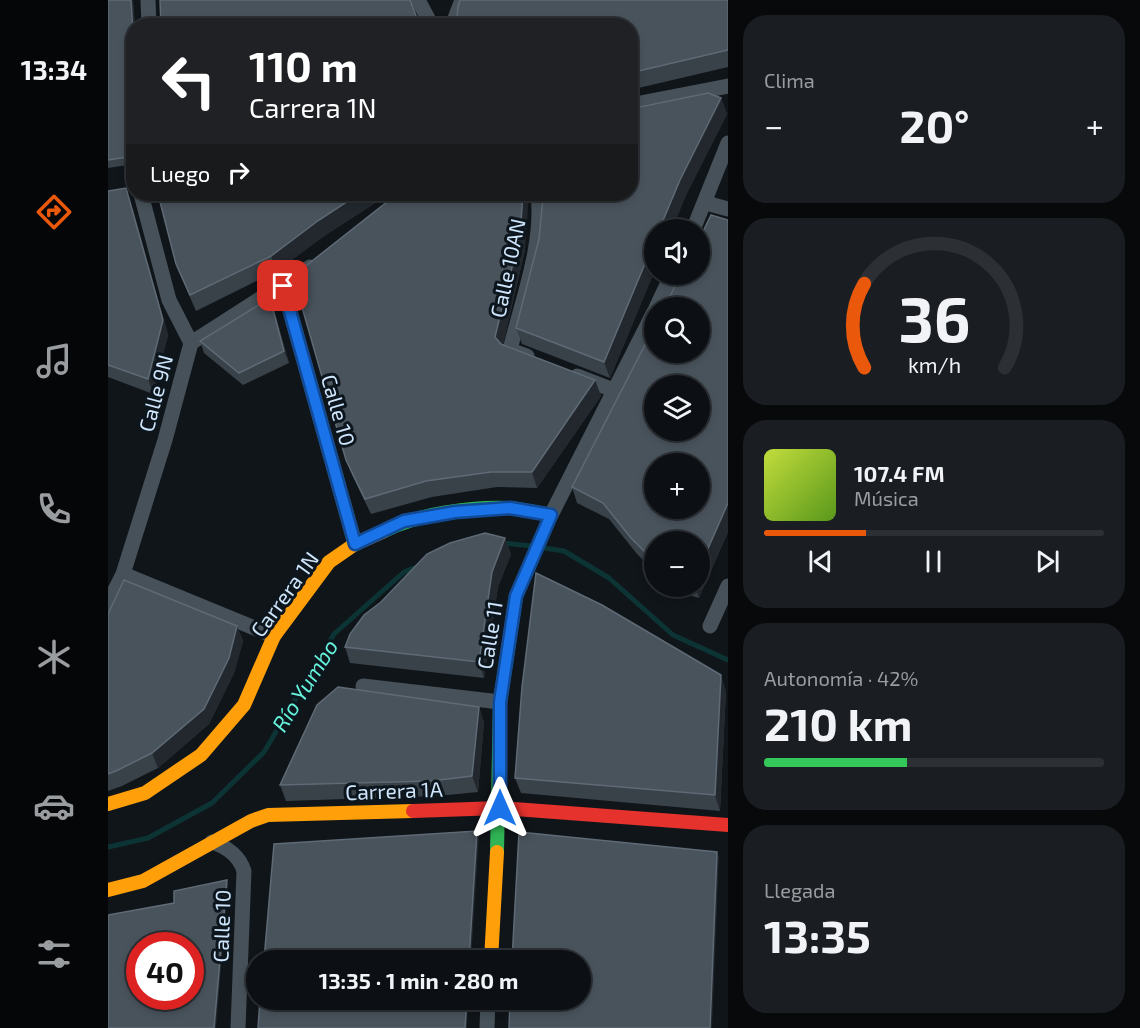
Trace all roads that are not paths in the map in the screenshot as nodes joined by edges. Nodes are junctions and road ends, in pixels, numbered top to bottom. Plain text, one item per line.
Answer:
1 (148, 0) edge
2 (418, 0) edge
3 (462, 0) edge
4 (149, 18) edge
5 (428, 18) edge
6 (455, 18) edge
7 (728, 86) edge
8 (638, 103) edge
9 (728, 143) edge
10 (143, 201) edge
11 (539, 201) edge
12 (706, 203) junction
13 (728, 209) edge
14 (698, 219) edge
15 (321, 259) edge
16 (283, 286) junction
17 (644, 333) edge
18 (191, 343) junction
19 (542, 362) edge
20 (563, 370) edge
21 (616, 391) junction
22 (550, 518) junction
23 (355, 544) junction
24 (123, 574) junction
25 (728, 586) edge
26 (108, 604) edge
27 (710, 626) dead end
28 (274, 636) junction
29 (363, 686) dead end
30 (500, 702) junction
31 (108, 804) edge
32 (500, 808) junction
33 (728, 825) edge
34 (212, 842) junction
35 (108, 890) edge
36 (491, 950) edge
37 (488, 1010) edge
38 (238, 1028) edge
39 (487, 1028) edge

1 - 4 street
2 - 5 street
3 - 6 street
7 - 8 street
9 - 12 street
10 - 18 street, Calle 9N
11 - 19 street, Calle 10AN
12 - 13 street
12 - 14 street
15 - 16 street
16 - 18 street
16 - 23 street, Calle 10
17 - 21 street, Calle 11
18 - 24 street, Calle 9N
20 - 21 street
21 - 22 street, Calle 11
22 - 23 street, Carrera 1N
22 - 30 street, Calle 11
23 - 28 street, Carrera 1N
24 - 26 street, Calle 9N
24 - 28 street
25 - 27 street
28 - 31 street, Carrera 1N
29 - 30 street
30 - 32 street, Calle 11
32 - 33 street, Carrera 1A
32 - 34 street, Carrera 1A
32 - 36 street, Calle 11
34 - 35 street, Carrera 1A
34 - 38 street, Calle 10
37 - 39 street

